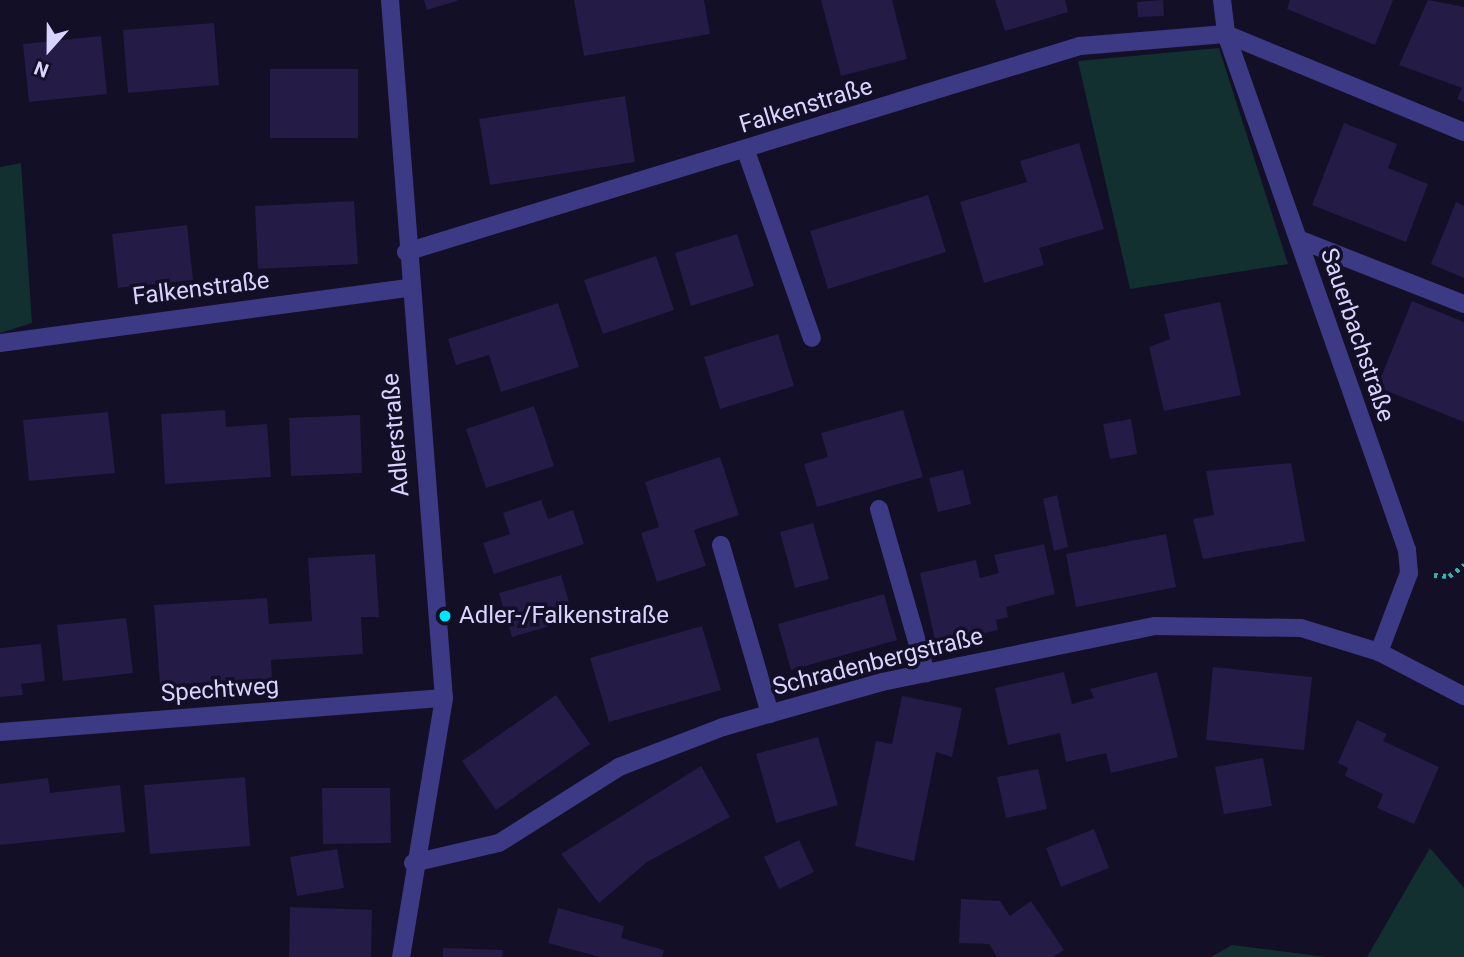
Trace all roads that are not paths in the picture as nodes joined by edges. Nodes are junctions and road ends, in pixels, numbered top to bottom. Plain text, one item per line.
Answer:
1 (390, 0) edge
2 (1222, 0) edge
3 (1226, 34) junction
4 (1464, 132) edge
5 (746, 151) junction
6 (1298, 239) junction
7 (406, 252) junction
8 (408, 288) junction
9 (1464, 304) edge
10 (812, 338) dead end
11 (0, 343) edge
12 (879, 509) dead end
13 (721, 545) dead end
14 (1379, 652) junction
15 (926, 673) junction
16 (1464, 696) edge
17 (444, 698) junction
18 (770, 714) junction
19 (0, 732) edge
20 (413, 863) junction
21 (401, 957) edge

1 - 7 street, Adlerstraße
2 - 3 street, Sauerbachstraße
3 - 4 street
3 - 5 street, Falkenstraße
3 - 6 street, Sauerbachstraße
5 - 7 street, Falkenstraße
5 - 10 street
6 - 9 street
6 - 14 street, Sauerbachstraße
7 - 8 street, Adlerstraße
8 - 11 street, Falkenstraße
8 - 17 street, Adlerstraße
12 - 15 street
13 - 18 street
14 - 15 street, Schradenbergstraße
14 - 16 street, Schradenbergstraße
15 - 18 street, Schradenbergstraße
17 - 19 street, Spechtweg
17 - 20 street, Adlerstraße
18 - 20 street, Schradenbergstraße
20 - 21 street

